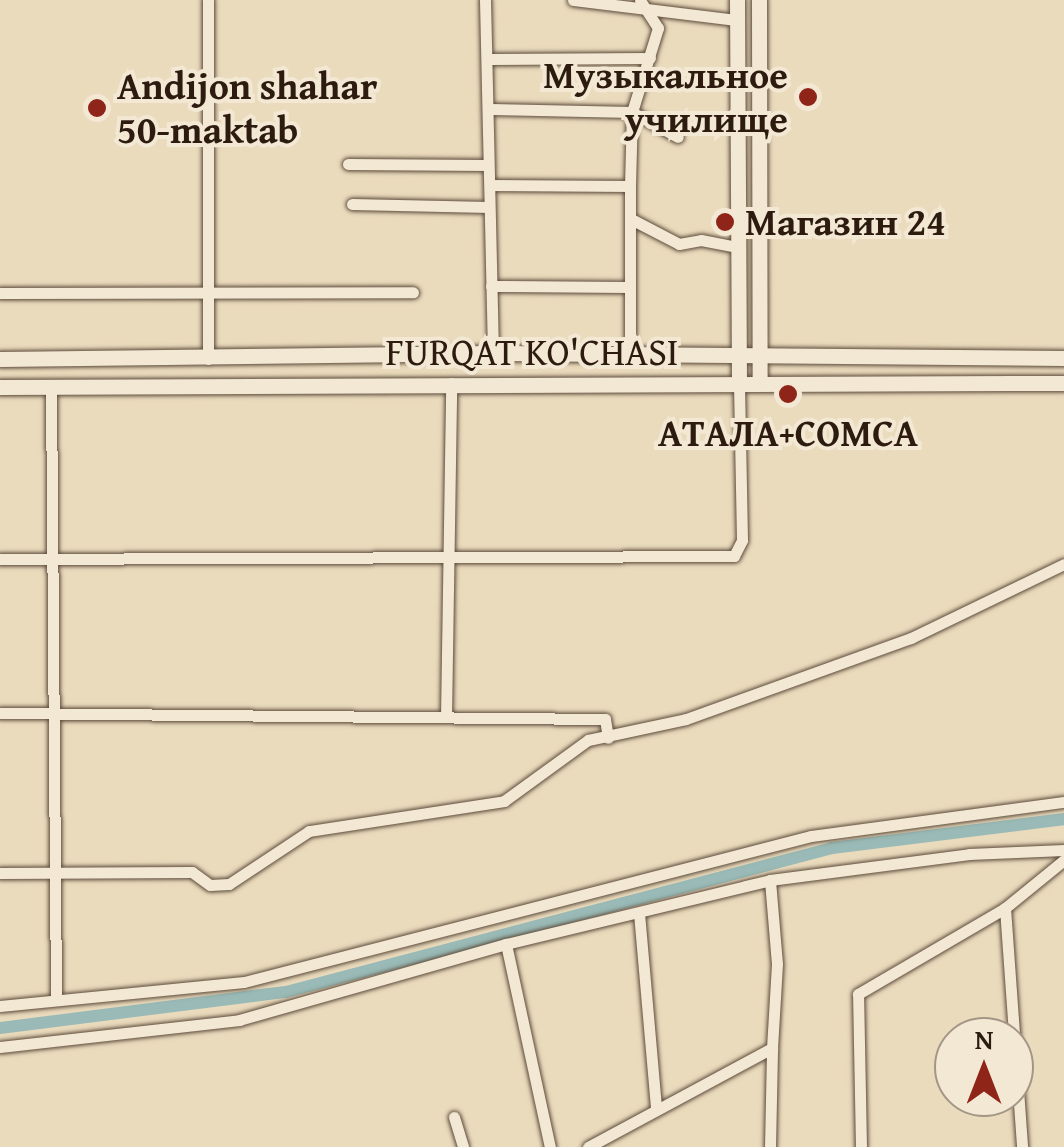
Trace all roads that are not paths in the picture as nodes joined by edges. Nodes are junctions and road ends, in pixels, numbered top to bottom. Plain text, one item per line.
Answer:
1 (208, 0) edge
2 (485, 0) edge
3 (573, 0) edge
4 (640, 0) edge
5 (737, 0) edge
6 (759, 0) edge
7 (652, 10) junction
8 (737, 20) junction
9 (490, 58) junction
10 (650, 58) junction
11 (490, 109) junction
12 (632, 112) junction
13 (678, 137) dead end
14 (348, 164) dead end
15 (488, 165) junction
16 (490, 185) junction
17 (630, 186) junction
18 (352, 204) dead end
19 (490, 207) junction
20 (631, 219) junction
21 (736, 247) junction
22 (491, 286) junction
23 (628, 286) junction
24 (210, 292) junction
25 (413, 292) dead end
26 (0, 293) edge
27 (493, 353) junction
28 (630, 354) junction
29 (738, 354) junction
30 (759, 354) junction
31 (1064, 358) edge
32 (0, 359) edge
33 (208, 359) junction
34 (760, 382) junction
35 (450, 383) junction
36 (738, 383) junction
37 (1064, 383) edge
38 (0, 387) edge
39 (51, 389) junction
40 (0, 559) edge
41 (52, 559) junction
42 (449, 560) junction
43 (1064, 564) edge
44 (0, 713) edge
45 (50, 713) junction
46 (446, 717) junction
47 (608, 738) junction
48 (1064, 802) edge
49 (1064, 850) edge
50 (1064, 860) edge
51 (0, 873) edge
52 (54, 874) junction
53 (770, 880) junction
54 (1005, 908) junction
55 (639, 914) junction
56 (506, 944) junction
57 (56, 1000) junction
58 (0, 1006) edge
59 (0, 1047) edge
60 (772, 1048) junction
61 (656, 1110) junction
62 (454, 1116) dead end
63 (464, 1147) edge
64 (550, 1147) edge
65 (588, 1147) edge
66 (770, 1147) edge
67 (861, 1147) edge
68 (1022, 1147) edge

1 - 24 street
2 - 9 street
3 - 7 street
4 - 7 street
5 - 8 main road
6 - 30 main road
7 - 8 street
7 - 10 street
8 - 21 main road
9 - 10 street
9 - 11 street
10 - 12 street
11 - 12 street
11 - 15 street
12 - 13 street
12 - 17 street
14 - 15 street
15 - 16 street
16 - 17 street
16 - 19 street
17 - 20 street
18 - 19 street
19 - 22 street
20 - 21 street
20 - 23 street
21 - 29 main road
22 - 23 street
22 - 27 street
23 - 28 street
24 - 25 street
24 - 26 street
24 - 33 street
27 - 28 main road, FURQAT KO'CHASI
27 - 33 main road, FURQAT KO'CHASI
28 - 29 main road, FURQAT KO'CHASI
29 - 30 main road, FURQAT KO'CHASI
29 - 36 main road
30 - 31 main road, FURQAT KO'CHASI
30 - 34 main road
32 - 33 main road, FURQAT KO'CHASI
34 - 36 main road, FURQAT KO'CHASI
34 - 37 main road, FURQAT KO'CHASI
35 - 36 main road, FURQAT KO'CHASI
35 - 39 main road, FURQAT KO'CHASI
35 - 42 street
36 - 42 street
38 - 39 main road, FURQAT KO'CHASI
39 - 41 street
40 - 41 street
41 - 42 street
41 - 45 street
42 - 46 street
43 - 47 street
44 - 45 street
45 - 46 street
45 - 52 street
46 - 47 street
47 - 52 street
48 - 57 street
49 - 53 street
50 - 54 street
51 - 52 street
52 - 57 street
53 - 55 street
53 - 60 street
54 - 67 street
54 - 68 street
55 - 56 street
55 - 61 street
56 - 59 street
56 - 64 street
57 - 58 street
60 - 61 street
60 - 66 street
61 - 65 street
62 - 63 street

